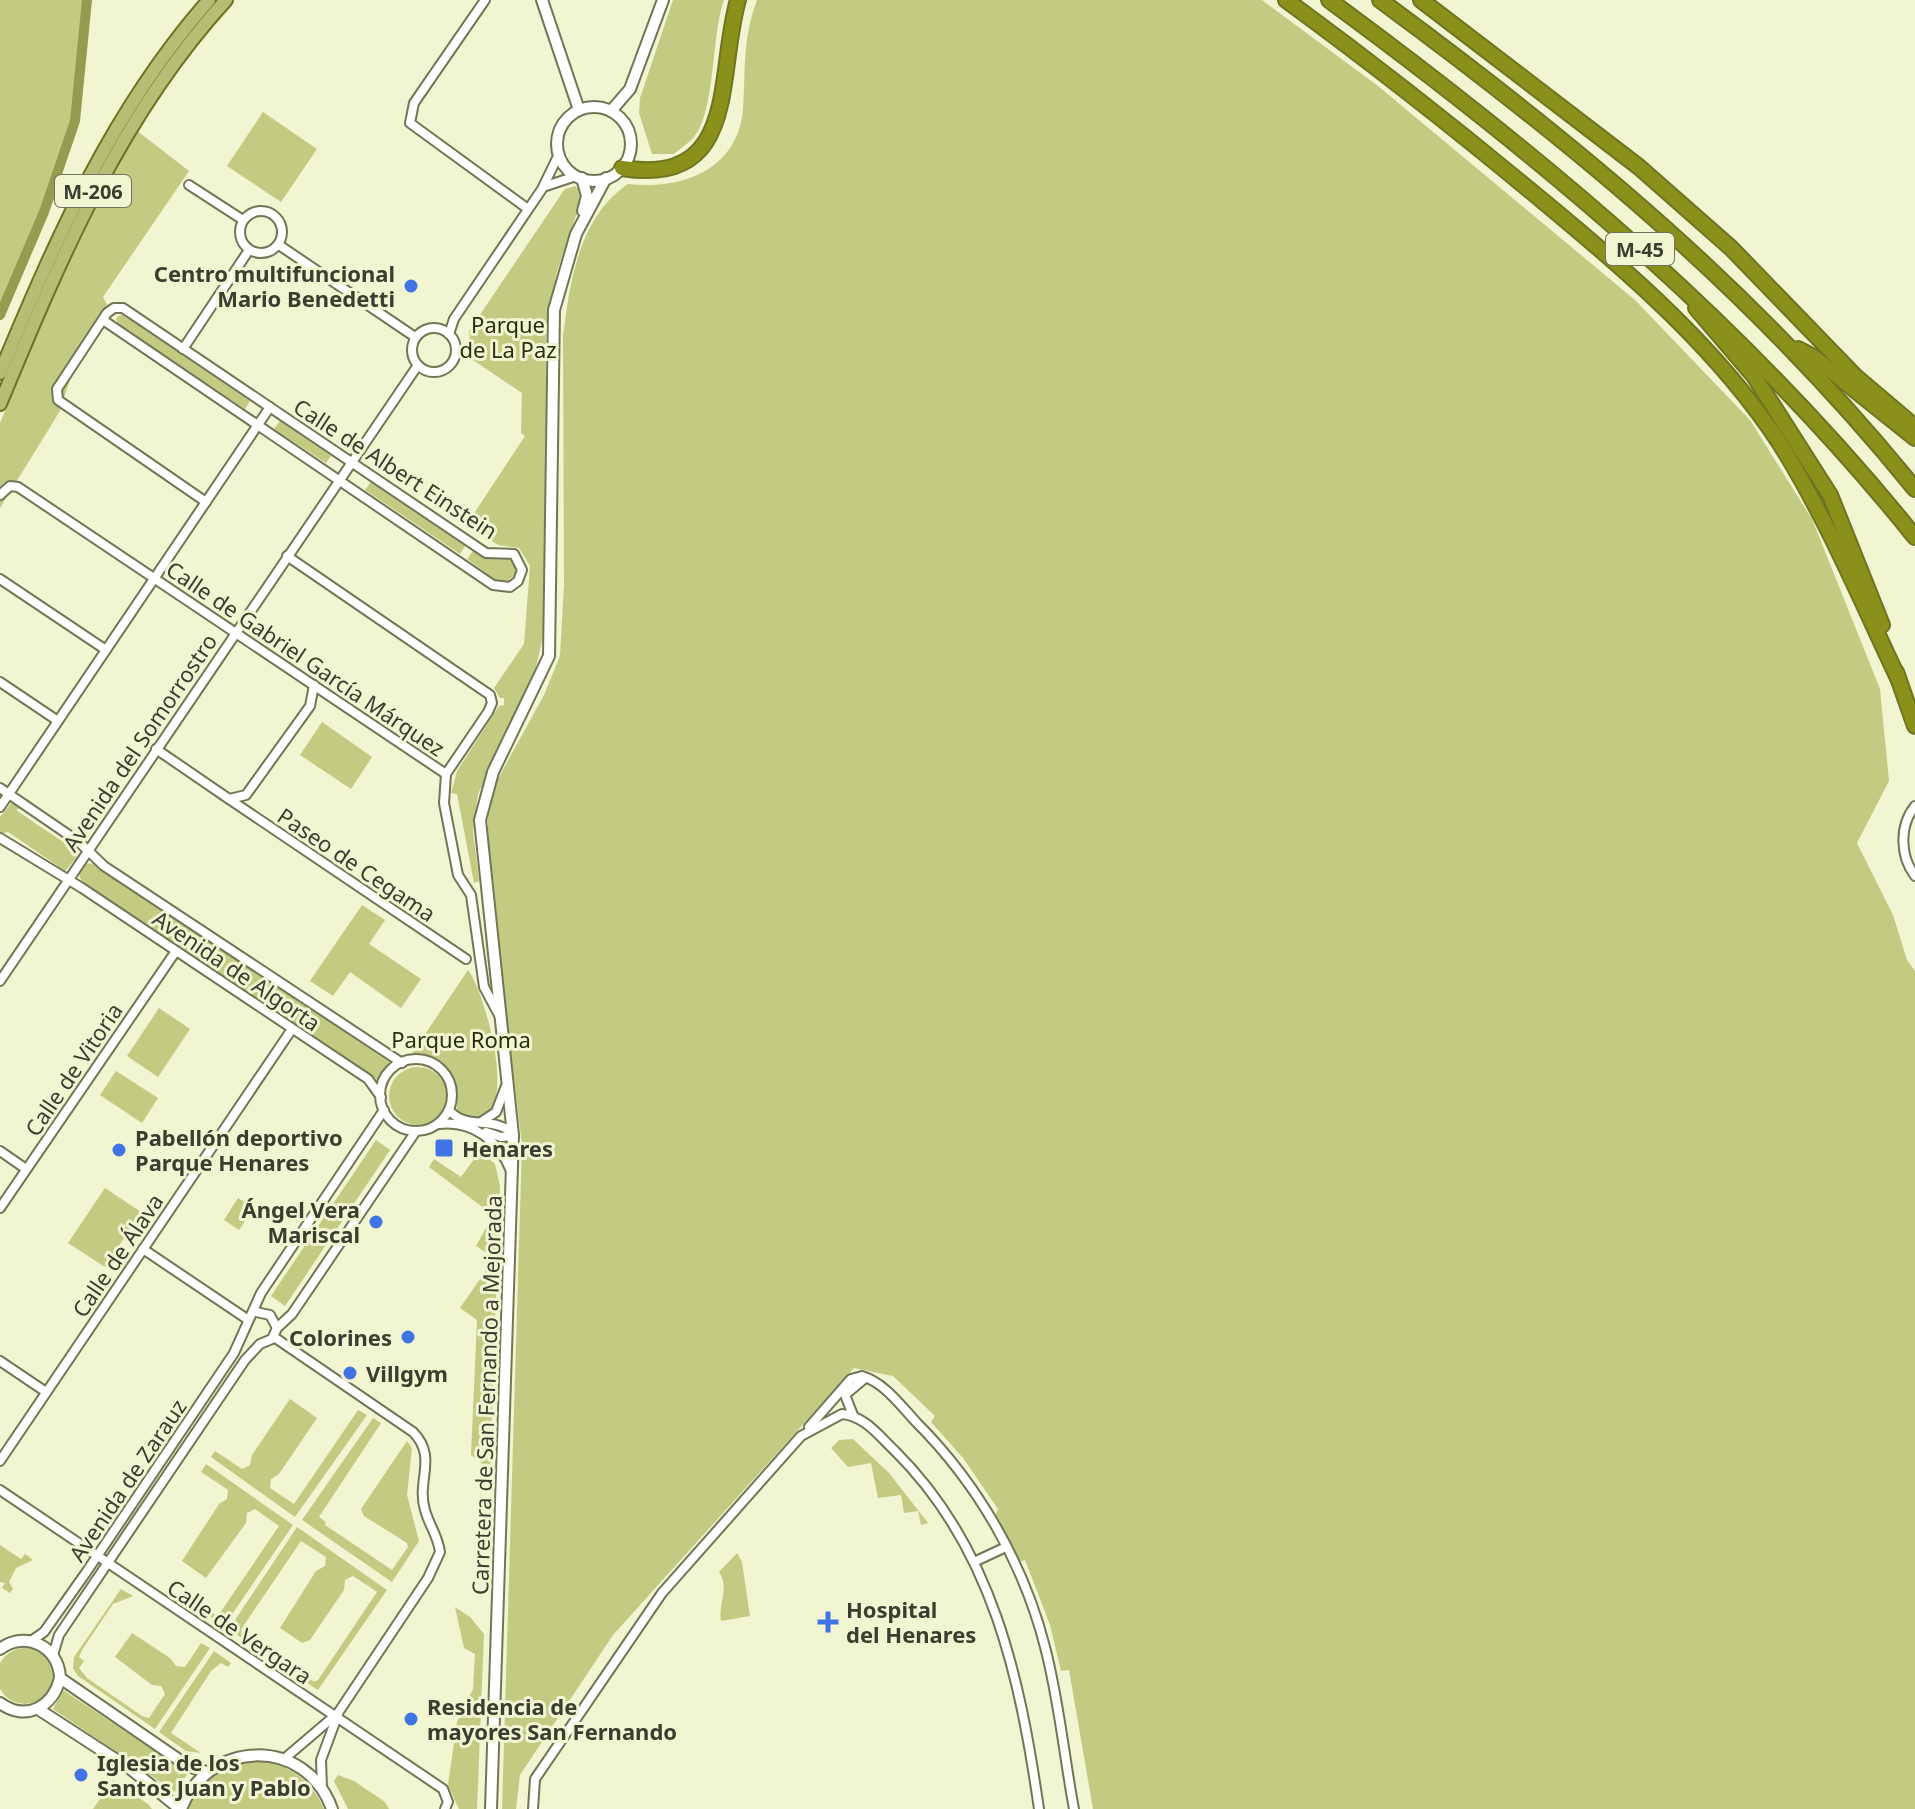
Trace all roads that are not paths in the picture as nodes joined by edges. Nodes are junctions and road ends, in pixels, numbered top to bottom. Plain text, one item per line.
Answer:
1 (209, 0) edge
2 (226, 0) edge
3 (485, 0) edge
4 (542, 0) edge
5 (663, 0) edge
6 (738, 0) edge
7 (1286, 0) edge
8 (1329, 0) edge
9 (1380, 0) edge
10 (1421, 0) edge
11 (630, 89) junction
12 (579, 110) junction
13 (611, 111) junction
14 (625, 124) junction
15 (559, 154) junction
16 (622, 168) junction
17 (579, 177) junction
18 (606, 178) junction
19 (189, 185) dead end
20 (542, 189) junction
21 (528, 209) junction
22 (243, 220) junction
23 (576, 234) junction
24 (279, 245) junction
25 (249, 250) junction
26 (1686, 290) junction
27 (103, 320) junction
28 (445, 332) junction
29 (415, 337) junction
30 (1787, 343) junction
31 (183, 349) junction
32 (418, 365) junction
33 (0, 373) edge
34 (0, 404) edge
35 (270, 407) junction
36 (258, 425) junction
37 (1915, 427) edge
38 (1915, 438) edge
39 (351, 462) junction
40 (339, 480) junction
41 (1915, 489) edge
42 (2, 493) edge
43 (206, 502) junction
44 (1915, 537) edge
45 (287, 556) junction
46 (155, 577) junction
47 (0, 579) edge
48 (235, 633) junction
49 (106, 650) junction
50 (1898, 678) junction
51 (0, 682) edge
52 (314, 685) junction
53 (58, 721) junction
54 (1915, 726) edge
55 (156, 749) junction
56 (446, 774) junction
57 (0, 788) edge
58 (9, 794) junction
59 (229, 799) junction
60 (1915, 806) edge
61 (0, 807) edge
62 (0, 838) edge
63 (88, 850) junction
64 (1915, 876) edge
65 (67, 880) junction
66 (176, 951) junction
67 (466, 959) dead end
68 (0, 981) edge
69 (504, 1027) junction
70 (292, 1029) junction
71 (402, 1063) junction
72 (508, 1070) junction
73 (381, 1097) junction
74 (384, 1110) junction
75 (449, 1110) junction
76 (438, 1124) junction
77 (474, 1126) junction
78 (416, 1131) junction
79 (513, 1136) junction
80 (0, 1151) edge
81 (26, 1169) junction
82 (513, 1175) junction
83 (0, 1208) edge
84 (143, 1249) junction
85 (256, 1312) junction
86 (247, 1319) junction
87 (275, 1333) junction
88 (245, 1334) junction
89 (260, 1344) junction
90 (0, 1361) edge
91 (869, 1378) junction
92 (46, 1392) junction
93 (853, 1415) junction
94 (804, 1434) junction
95 (0, 1461) edge
96 (0, 1490) edge
97 (1006, 1547) junction
98 (96, 1557) junction
99 (976, 1561) junction
100 (108, 1564) junction
101 (31, 1641) junction
102 (2, 1644) edge
103 (53, 1655) junction
104 (60, 1678) junction
105 (0, 1703) edge
106 (38, 1709) junction
107 (336, 1716) junction
108 (284, 1759) junction
109 (206, 1772) junction
110 (322, 1788) junction
111 (446, 1808) edge
112 (181, 1809) edge
113 (332, 1809) edge
114 (491, 1809) edge
115 (533, 1809) edge
116 (1039, 1809) edge
117 (1074, 1809) edge

1 - 33 main road, M-206
2 - 34 main road, M-206
3 - 21 street
4 - 12 street
5 - 11 street
6 - 16 highway
7 - 50 highway
8 - 26 highway, M-45
9 - 30 highway, M-45
10 - 37 highway
11 - 13 street
11 - 14 street
12 - 13 street
12 - 15 street
13 - 14 street
14 - 16 street
15 - 17 street
15 - 20 street
16 - 18 street
17 - 18 street
17 - 20 street
17 - 23 street, Carretera de San Fernando a Mejorada
18 - 23 street, Carretera de San Fernando a Mejorada
19 - 22 street
20 - 21 street
21 - 28 street
22 - 24 street
22 - 25 street
23 - 69 street, Carretera de San Fernando a Mejorada
24 - 25 street
24 - 29 street
25 - 31 street
26 - 44 highway, M-45
26 - 50 highway
27 - 31 street, Calle de Albert Einstein
27 - 36 street, Calle de Albert Einstein
27 - 43 street
28 - 29 street
28 - 32 street
29 - 32 street
30 - 38 highway
30 - 41 highway, M-45
31 - 35 street, Calle de Albert Einstein
32 - 39 street, Avenida del Somorrostro
35 - 36 street
35 - 39 street, Calle de Albert Einstein
36 - 40 street, Calle de Albert Einstein
36 - 43 street
39 - 40 street, Avenida del Somorrostro
39 - 40 street, Calle de Albert Einstein
40 - 45 street, Avenida del Somorrostro
42 - 46 street, Calle de Gabriel García Márquez
43 - 46 street
45 - 48 street, Avenida del Somorrostro
45 - 56 street
46 - 48 street, Calle de Gabriel García Márquez
46 - 49 street
47 - 49 street
48 - 52 street, Calle de Gabriel García Márquez
48 - 55 street, Avenida del Somorrostro
49 - 53 street
50 - 54 highway
51 - 53 street
52 - 56 street, Calle de Gabriel García Márquez
52 - 59 street
53 - 58 street
55 - 59 street, Paseo de Cegama
55 - 63 street, Avenida del Somorrostro
56 - 69 street, Calle de Gabriel García Márquez
57 - 58 street, Avenida de Algorta
58 - 61 street
58 - 63 street, Avenida de Algorta
59 - 67 street, Paseo de Cegama
60 - 64 street
62 - 65 street, Avenida de Algorta
63 - 65 street, Avenida del Somorrostro
63 - 71 street, Avenida de Algorta
65 - 66 street, Avenida de Algorta
65 - 68 street, Avenida del Somorrostro
66 - 70 street, Avenida de Algorta
66 - 81 street, Calle de Vitoria
69 - 72 street, Carretera de San Fernando a Mejorada
70 - 73 street, Avenida de Algorta
70 - 84 street, Calle de Álava
71 - 73 street
71 - 75 street
72 - 77 street
72 - 79 street, Carretera de San Fernando a Mejorada
73 - 74 street
74 - 78 street
74 - 85 street
75 - 76 street
75 - 77 street
76 - 77 street
76 - 78 street
77 - 79 street
77 - 82 street
78 - 87 street, Avenida de Zarauz
79 - 82 street, Carretera de San Fernando a Mejorada
80 - 81 street
81 - 83 street, Calle de Vitoria
82 - 114 street, Carretera de San Fernando a Mejorada
84 - 86 street
84 - 92 street, Calle de Álava
85 - 86 street
85 - 87 street
86 - 88 street, Avenida de Zarauz
87 - 89 street, Avenida de Zarauz
87 - 107 street
88 - 89 street
88 - 98 street, Avenida de Zarauz
89 - 100 street, Avenida de Zarauz
90 - 92 street
91 - 93 street
91 - 94 street
91 - 97 street
92 - 95 street, Calle de Álava
93 - 94 street
93 - 99 street
94 - 115 street
96 - 98 street, Calle de Vergara
97 - 99 street
97 - 117 street
98 - 100 street, Calle de Vergara
98 - 101 street, Avenida de Zarauz
99 - 116 street
100 - 103 street, Avenida de Zarauz
100 - 107 street, Calle de Vergara
101 - 102 street
101 - 103 street
103 - 104 street
104 - 106 street
104 - 109 street
105 - 106 street
106 - 112 street
107 - 108 street
107 - 110 street
107 - 111 street, Calle de Vergara
108 - 109 street
108 - 110 street
109 - 112 street
110 - 113 street

